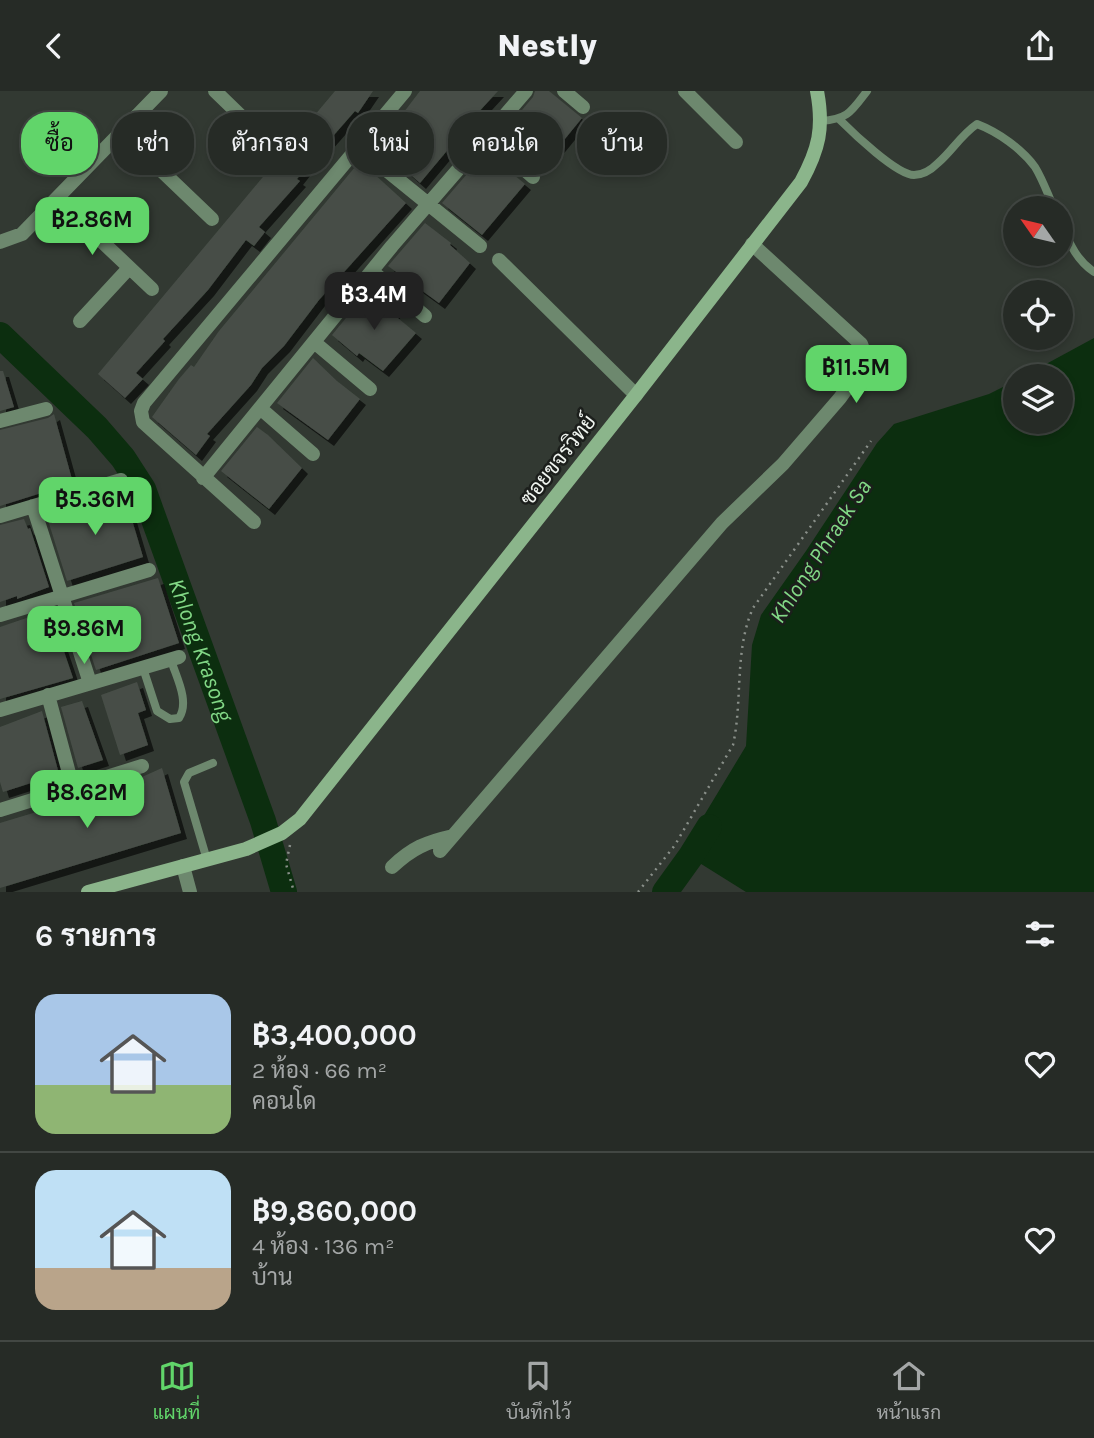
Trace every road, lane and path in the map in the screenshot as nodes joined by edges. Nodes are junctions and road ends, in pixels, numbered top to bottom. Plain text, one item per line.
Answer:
1 (162, 91) edge
2 (215, 91) edge
3 (405, 91) edge
4 (526, 91) edge
5 (564, 91) edge
6 (685, 91) edge
7 (817, 91) edge
8 (867, 91) edge
9 (583, 107) dead end
10 (141, 112) edge
11 (237, 112) edge
12 (387, 112) edge
13 (508, 112) edge
14 (840, 120) junction
15 (821, 121) junction
16 (112, 141) edge
17 (736, 142) dead end
18 (347, 160) edge
19 (166, 175) edge
20 (391, 175) edge
21 (455, 175) edge
22 (531, 175) edge
23 (533, 177) dead end
24 (1048, 196) edge
25 (57, 199) junction
26 (428, 206) junction
27 (212, 219) dead end
28 (0, 242) edge
29 (752, 244) junction
30 (480, 246) dead end
31 (1073, 251) edge
32 (499, 260) dead end
33 (129, 268) junction
34 (372, 271) junction
35 (1094, 272) edge
36 (152, 289) dead end
37 (425, 316) dead end
38 (80, 321) dead end
39 (314, 342) junction
40 (370, 389) dead end
41 (636, 395) junction
42 (260, 408) junction
43 (46, 409) dead end
44 (0, 421) edge
45 (871, 441) dead end
46 (313, 454) dead end
47 (203, 478) junction
48 (121, 480) dead end
49 (33, 506) junction
50 (0, 516) edge
51 (254, 522) dead end
52 (149, 570) dead end
53 (62, 596) junction
54 (0, 615) edge
55 (175, 659) joint
56 (143, 668) junction
57 (90, 683) junction
58 (48, 695) junction
59 (0, 710) edge
60 (213, 763) dead end
61 (142, 766) dead end
62 (73, 787) junction
63 (0, 810) edge
64 (453, 836) junction
65 (287, 838) junction
66 (440, 851) dead end
67 (207, 860) junction
68 (183, 866) junction
69 (392, 867) dead end
70 (88, 892) edge
71 (190, 892) edge
72 (294, 892) edge
73 (638, 892) edge

1 - 10 street
2 - 11 street
3 - 12 street
4 - 13 street
5 - 9 street
6 - 17 street
7 - 15 street, ซอยขจรวิทย์
8 - 14 lane
14 - 15 lane
14 - 24 lane
15 - 29 street, ซอยขจรวิทย์
16 - 25 street
18 - 47 street
19 - 27 street
20 - 26 street
21 - 26 street
22 - 23 street
25 - 28 street
25 - 33 street
26 - 30 street
26 - 34 street
29 - 41 street, ซอยขจรวิทย์
29 - 64 street
31 - 35 lane
32 - 41 street
33 - 36 street
33 - 38 street
34 - 37 street
34 - 39 street
39 - 40 street
39 - 42 street
41 - 65 street, ซอยขจรวิทย์
42 - 46 street
42 - 47 street
43 - 44 street
45 - 73 path
47 - 51 street
48 - 49 street
49 - 50 street
49 - 53 street
52 - 53 street
53 - 54 street
53 - 57 street
55 - 56 street
55 - 56 lane
56 - 57 street
57 - 58 street
58 - 59 street
58 - 62 street
60 - 67 lane
61 - 62 street
62 - 63 street
64 - 66 street
64 - 69 street
65 - 67 street, ซอยขจรวิทย์
65 - 72 path
67 - 68 street, ซอยขจรวิทย์
68 - 70 street, ซอยขจรวิทย์
68 - 71 street

